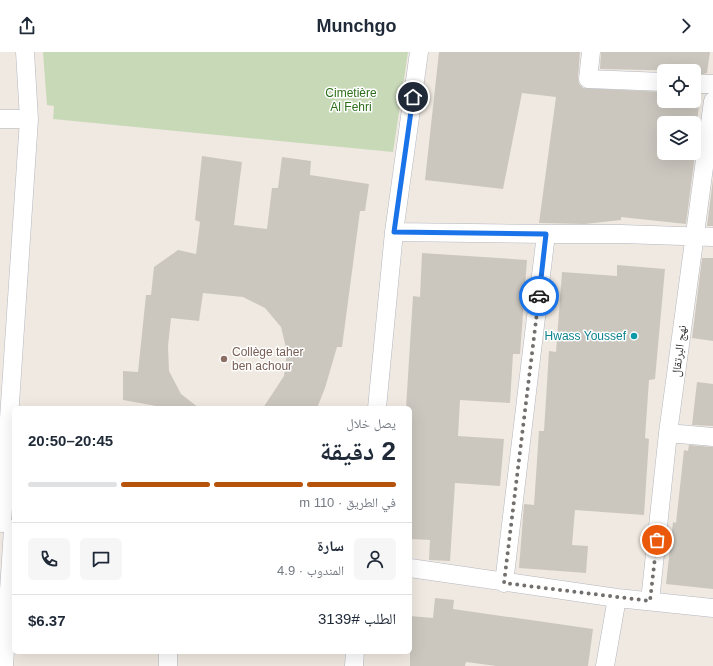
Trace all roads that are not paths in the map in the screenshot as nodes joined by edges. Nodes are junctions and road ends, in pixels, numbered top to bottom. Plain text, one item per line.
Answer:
1 (25, 52) edge
2 (419, 52) edge
3 (591, 52) edge
4 (657, 82) edge
5 (701, 84) edge
6 (713, 84) edge
7 (713, 101) edge
8 (0, 119) edge
9 (29, 119) junction
10 (394, 232) junction
11 (546, 234) junction
12 (694, 235) junction
13 (713, 237) edge
14 (13, 406) edge
15 (377, 406) edge
16 (668, 433) junction
17 (12, 434) edge
18 (713, 437) edge
19 (7, 526) edge
20 (412, 568) edge
21 (504, 583) junction
22 (617, 598) junction
23 (650, 601) junction
24 (713, 608) edge
25 (168, 654) edge
26 (355, 654) edge
27 (4, 666) edge
28 (168, 666) edge
29 (354, 666) edge
30 (605, 666) edge

1 - 9 street
2 - 10 street
3 - 4 street
5 - 6 street
7 - 12 street, نهج البرتقال
8 - 9 street
9 - 14 street
10 - 11 street
10 - 15 street
11 - 12 street
11 - 21 street
12 - 13 street
12 - 16 street, نهج البرتقال
16 - 18 street
16 - 23 street, نهج البرتقال
17 - 19 street
19 - 27 street
20 - 21 street
21 - 22 street
22 - 23 street
22 - 30 street
23 - 24 street
25 - 28 street
26 - 29 street

